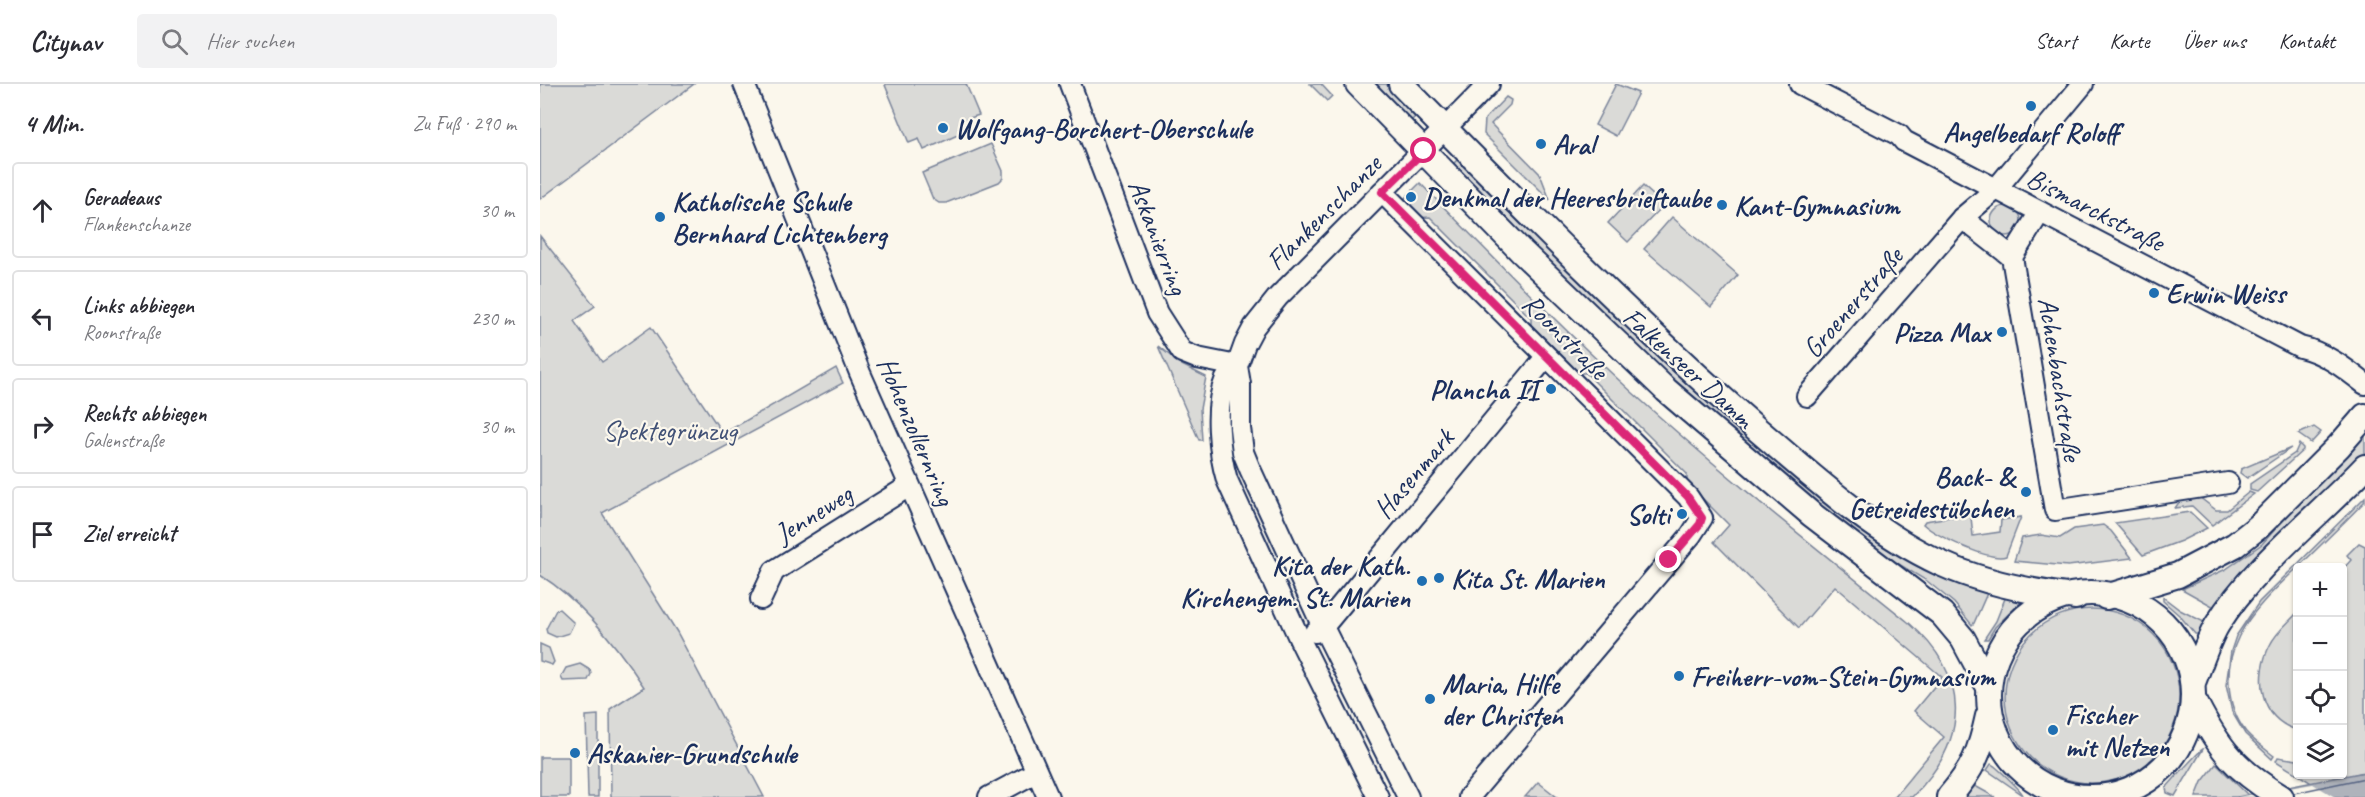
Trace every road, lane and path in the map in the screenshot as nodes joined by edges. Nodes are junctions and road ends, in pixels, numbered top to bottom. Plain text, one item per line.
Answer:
1 (744, 84) edge
2 (1070, 84) edge
3 (1358, 84) edge
4 (1401, 84) edge
5 (1489, 84) edge
6 (1800, 84) edge
7 (2083, 84) edge
8 (1446, 129) junction
9 (1424, 151) junction
10 (1996, 189) junction
11 (1382, 192) junction
12 (2040, 212) junction
13 (1962, 218) junction
14 (2012, 257) junction
15 (1546, 357) junction
16 (1238, 366) junction
17 (2365, 384) edge
18 (1808, 396) dead end
19 (2365, 416) edge
20 (1243, 452) junction
21 (1221, 461) junction
22 (2365, 467) edge
23 (2228, 483) dead end
24 (909, 486) junction
25 (2076, 597) junction
26 (2104, 597) junction
27 (761, 599) dead end
28 (1323, 627) junction
29 (1300, 640) junction
30 (2194, 680) junction
31 (1986, 682) junction
32 (2196, 704) junction
33 (1989, 716) junction
34 (1036, 772) junction
35 (2108, 792) junction
36 (2276, 794) edge
37 (2072, 795) edge
38 (989, 797) edge
39 (1048, 797) edge
40 (1378, 797) edge
41 (1408, 797) edge
42 (1468, 797) edge
43 (1948, 797) edge
44 (2136, 797) edge

1 - 24 street, Hohenzollernring
2 - 16 street, Askanierring
3 - 9 main road, Falkenseer Damm
4 - 8 main road, Falkenseer Damm
5 - 8 street, Flankenschanze
6 - 10 street, Bismarckstraße
7 - 10 street, Groenerstraße
8 - 9 street, Flankenschanze
8 - 25 main road, Falkenseer Damm
9 - 11 street, Flankenschanze
9 - 31 main road, Falkenseer Damm
10 - 12 street, Bismarckstraße
10 - 13 street, Groenerstraße
11 - 15 street, Roonstraße
11 - 16 street, Flankenschanze
12 - 14 street
12 - 17 street, Bismarckstraße
13 - 14 street
13 - 18 street, Groenerstraße
14 - 23 street, Achenbachstraße
15 - 28 street, Hasenmark
15 - 42 street, Roonstraße
16 - 20 street, Flankenschanze
16 - 21 street, Flankenschanze
19 - 26 main road
20 - 21 street
20 - 28 street, Flankenschanze
21 - 29 street, Flankenschanze
22 - 30 main road
24 - 27 street, Jenneweg
24 - 34 street, Hohenzollernring
25 - 26 main road
25 - 31 main road
26 - 30 main road
28 - 29 street
28 - 41 street, Flankenschanze
29 - 40 street, Flankenschanze
30 - 32 main road
31 - 33 main road
32 - 35 main road
32 - 36 main road
33 - 37 main road
33 - 43 main road
34 - 38 street
34 - 39 street, Hohenzollernring
35 - 37 main road
35 - 44 main road

